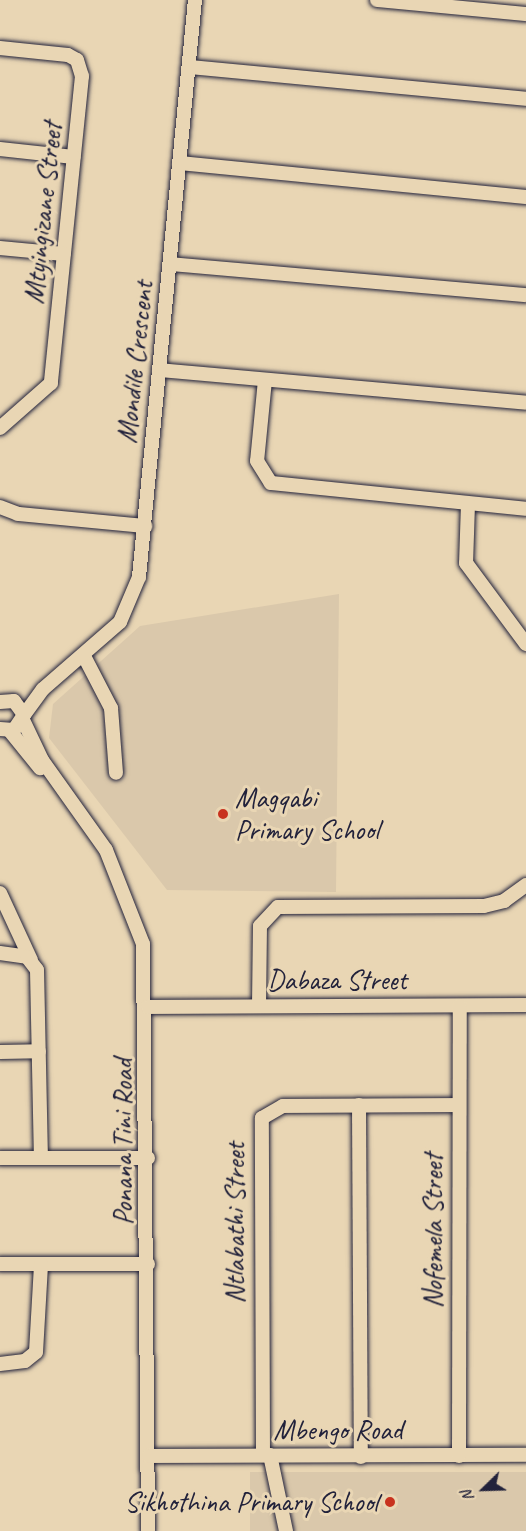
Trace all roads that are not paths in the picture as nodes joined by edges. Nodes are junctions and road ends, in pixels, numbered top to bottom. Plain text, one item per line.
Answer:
1 (195, 0) edge
2 (377, 0) edge
3 (526, 14) edge
4 (0, 48) edge
5 (189, 67) junction
6 (526, 99) edge
7 (0, 149) edge
8 (74, 156) junction
9 (179, 163) junction
10 (526, 197) edge
11 (0, 248) edge
12 (64, 254) junction
13 (170, 264) junction
14 (526, 296) edge
15 (159, 370) junction
16 (265, 380) junction
17 (526, 403) edge
18 (0, 428) edge
19 (468, 504) junction
20 (0, 507) edge
21 (526, 509) edge
22 (145, 526) junction
23 (526, 644) edge
24 (84, 656) junction
25 (43, 689) junction
26 (4, 700) edge
27 (23, 718) junction
28 (3, 729) edge
29 (116, 772) dead end
30 (54, 778) junction
31 (526, 885) edge
32 (0, 893) edge
33 (0, 953) edge
34 (31, 960) junction
35 (526, 1005) edge
36 (259, 1006) junction
37 (460, 1006) junction
38 (148, 1007) junction
39 (39, 1051) junction
40 (0, 1052) edge
41 (359, 1105) junction
42 (458, 1105) junction
43 (0, 1158) edge
44 (41, 1158) junction
45 (148, 1158) junction
46 (0, 1264) edge
47 (41, 1264) junction
48 (148, 1264) junction
49 (0, 1364) edge
50 (267, 1455) junction
51 (526, 1455) edge
52 (149, 1456) junction
53 (459, 1456) junction
54 (361, 1457) junction
55 (148, 1531) edge
56 (286, 1531) edge

1 - 5 street, Mondile Crescent
2 - 3 street
4 - 8 street, Mtyingizane Street
5 - 6 street
5 - 9 street, Mondile Crescent
7 - 8 street
8 - 12 street, Mtyingizane Street
9 - 10 street
9 - 13 street, Mondile Crescent
11 - 12 street
12 - 18 street, Mtyingizane Street
13 - 14 street
13 - 15 street, Mondile Crescent
15 - 16 street
15 - 22 street, Mondile Crescent
16 - 17 street
16 - 19 street
19 - 21 street
19 - 23 street
20 - 22 street
22 - 24 street, Mondile Crescent
24 - 25 street, Mondile Crescent
24 - 29 street
25 - 26 street, Mondile Crescent
25 - 27 street, Mondile Crescent
26 - 27 street, Ponana Tini Road
27 - 28 street, Ponana Tini Road
27 - 30 street, Ponana Tini Road
28 - 30 street, Ponana Tini Road
30 - 38 street, Ponana Tini Road
31 - 36 street
32 - 34 street
33 - 34 street
34 - 39 street
35 - 37 street, Dabaza Street
36 - 37 street, Dabaza Street
36 - 38 street, Dabaza Street
37 - 42 street, Nofemela Street
38 - 45 street, Ponana Tini Road
39 - 40 street
39 - 44 street
41 - 42 street, Ntlabathi Street
41 - 50 street, Ntlabathi Street
41 - 54 street
42 - 53 street, Nofemela Street
43 - 44 street
44 - 45 street
45 - 48 street, Ponana Tini Road
46 - 47 street
47 - 48 street
47 - 49 street
48 - 52 street, Ponana Tini Road
50 - 52 street, Mbengo Road
50 - 54 street, Mbengo Road
50 - 56 street, Ntlabathi Street
51 - 53 street, Mbengo Road
52 - 55 street, Ponana Tini Road
53 - 54 street, Mbengo Road

